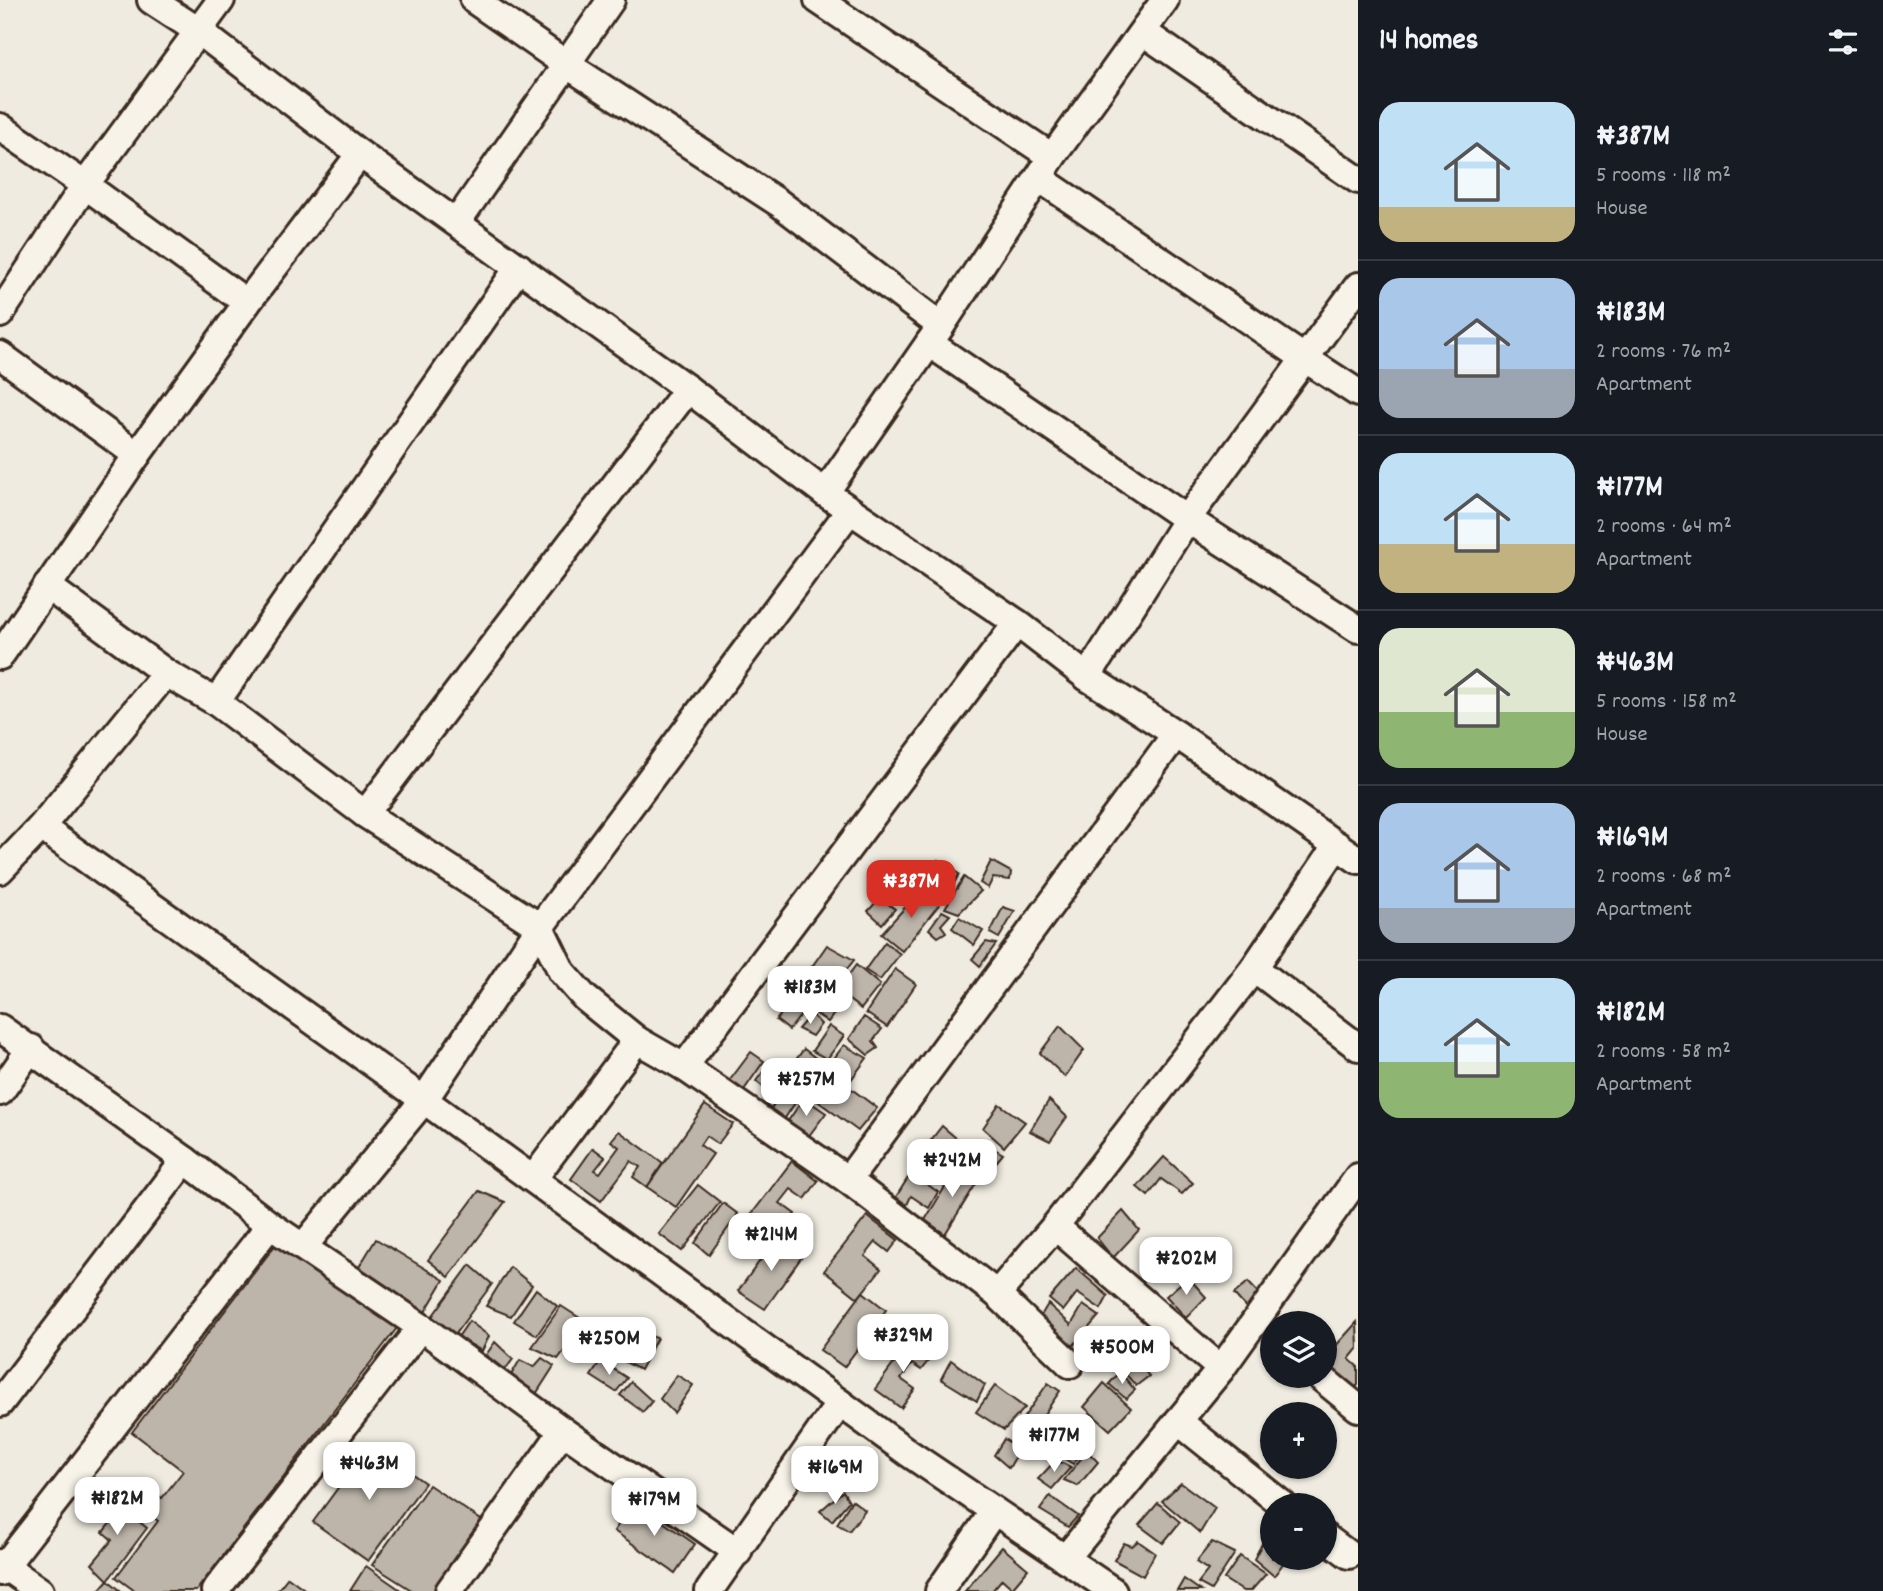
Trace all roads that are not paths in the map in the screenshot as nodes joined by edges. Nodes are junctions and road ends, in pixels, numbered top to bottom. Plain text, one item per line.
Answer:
1 (151, 0) edge
2 (221, 0) edge
3 (474, 0) edge
4 (611, 0) edge
5 (818, 0) edge
6 (1163, 0) edge
7 (200, 32) junction
8 (1143, 32) junction
9 (566, 64) junction
10 (0, 127) edge
11 (360, 153) junction
12 (1046, 167) junction
13 (1358, 180) edge
14 (85, 185) junction
15 (457, 222) junction
16 (519, 267) junction
17 (1358, 286) edge
18 (247, 303) junction
19 (0, 314) edge
20 (935, 334) junction
21 (0, 355) edge
22 (1304, 358) junction
23 (688, 389) junction
24 (1358, 393) edge
25 (137, 455) junction
26 (825, 493) junction
27 (850, 510) junction
28 (1186, 519) junction
29 (47, 586) junction
30 (1017, 623) junction
31 (1358, 629) edge
32 (0, 656) edge
33 (166, 673) junction
34 (1087, 677) junction
35 (216, 702) junction
36 (1176, 734) junction
37 (365, 814) junction
38 (41, 827) junction
39 (1347, 853) edge
40 (0, 870) edge
41 (540, 927) junction
42 (1254, 968) junction
43 (0, 1028) edge
44 (637, 1040) junction
45 (1358, 1047) edge
46 (32, 1048) junction
47 (684, 1067) junction
48 (0, 1092) edge
49 (424, 1100) junction
50 (185, 1160) junction
51 (1358, 1177) edge
52 (533, 1179) junction
53 (848, 1180) junction
54 (270, 1225) junction
55 (1055, 1226) junction
56 (303, 1247) junction
57 (997, 1294) junction
58 (1276, 1311) edge
59 (421, 1327) junction
60 (1260, 1334) edge
61 (1070, 1364) dead end
62 (1221, 1369) junction
63 (1334, 1388) edge
64 (0, 1403) edge
65 (841, 1403) junction
66 (1358, 1408) edge
67 (1178, 1421) junction
68 (563, 1431) junction
69 (1268, 1493) edge
70 (994, 1511) junction
71 (1337, 1546) edge
72 (738, 1552) junction
73 (1349, 1555) dead end
74 (1065, 1559) junction
75 (2, 1567) edge
76 (40, 1591) edge
77 (215, 1591) edge
78 (449, 1591) edge
79 (709, 1591) edge
80 (939, 1591) edge
81 (1113, 1591) edge

1 - 7 street
2 - 7 street
3 - 9 street
4 - 9 street
5 - 12 street
6 - 8 street
7 - 11 street
7 - 14 street
8 - 12 street
8 - 13 street
9 - 15 street
9 - 20 street
10 - 14 street
11 - 15 street
11 - 18 street
12 - 20 street
12 - 22 street
14 - 18 street
14 - 19 street
15 - 16 street
16 - 23 street
16 - 35 street
17 - 22 street
18 - 25 street
20 - 26 street
20 - 28 street
21 - 25 street
22 - 24 street
22 - 28 street
23 - 26 street
23 - 37 street
25 - 29 street
26 - 27 street
27 - 30 street
27 - 41 street
28 - 31 street
28 - 34 street
29 - 32 street
29 - 33 street
30 - 34 street
30 - 47 street
33 - 35 street
33 - 38 street
34 - 36 street
35 - 37 street
36 - 39 street
36 - 53 street
37 - 41 street
38 - 40 street
38 - 49 street
39 - 42 street
41 - 44 street
41 - 49 street
42 - 45 street
42 - 55 street
43 - 46 street
44 - 47 street
44 - 52 street
46 - 48 street
46 - 50 street
47 - 53 street
49 - 52 street
49 - 56 street
50 - 54 street
50 - 64 street
51 - 58 street
52 - 65 street
53 - 57 street
54 - 56 street
54 - 75 street
55 - 57 street
55 - 62 street
56 - 59 street
57 - 61 street
59 - 68 street
59 - 77 street
60 - 62 street
62 - 67 street
63 - 66 street
65 - 70 street
65 - 72 street
67 - 69 street
67 - 74 street
68 - 72 street
68 - 78 street
70 - 74 street
70 - 80 street
71 - 73 street
72 - 79 street
74 - 81 street
75 - 76 street

